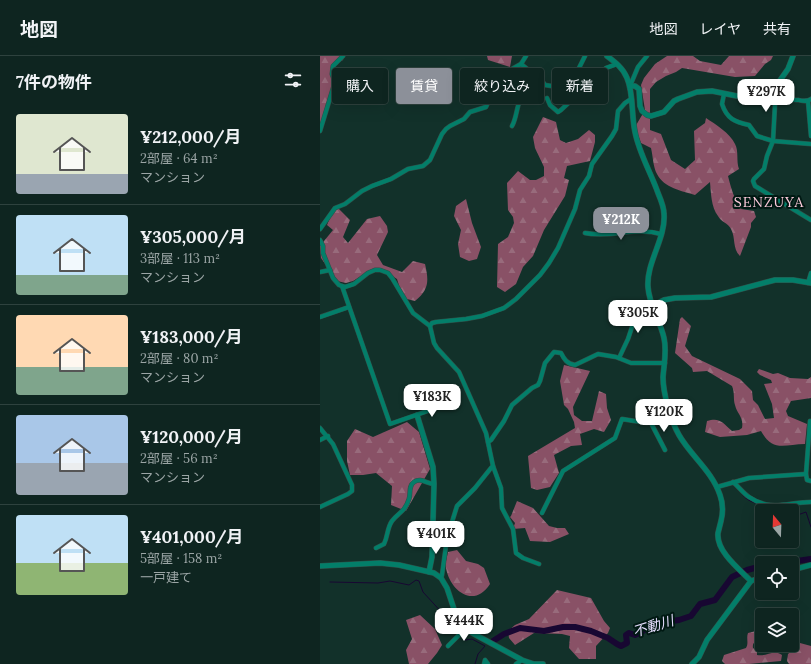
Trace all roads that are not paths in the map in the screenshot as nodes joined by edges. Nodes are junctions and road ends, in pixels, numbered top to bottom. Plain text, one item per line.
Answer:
1 (343, 56) edge
2 (526, 56) edge
3 (585, 56) edge
4 (607, 56) edge
5 (647, 56) edge
6 (793, 56) edge
7 (521, 64) junction
8 (617, 64) junction
9 (526, 68) edge
10 (579, 68) dead end
11 (544, 84) edge
12 (552, 86) edge
13 (630, 86) junction
14 (776, 86) junction
15 (724, 94) junction
16 (547, 98) dead end
17 (631, 99) junction
18 (809, 100) edge
19 (519, 104) edge
20 (512, 126) dead end
21 (320, 131) edge
22 (811, 136) edge
23 (773, 141) junction
24 (811, 144) edge
25 (811, 220) edge
26 (320, 229) edge
27 (585, 233) dead end
28 (661, 234) junction
29 (320, 240) edge
30 (330, 270) junction
31 (320, 272) edge
32 (811, 273) edge
33 (809, 283) edge
34 (342, 286) junction
35 (652, 306) junction
36 (349, 307) junction
37 (320, 317) edge
38 (430, 326) junction
39 (619, 358) junction
40 (665, 362) junction
41 (442, 406) dead end
42 (417, 415) junction
43 (672, 418) junction
44 (810, 421) dead end
45 (651, 423) junction
46 (320, 428) edge
47 (328, 436) junction
48 (320, 440) edge
49 (488, 442) junction
50 (665, 450) dead end
51 (493, 466) junction
52 (806, 474) junction
53 (811, 481) edge
54 (734, 482) junction
55 (434, 484) junction
56 (717, 487) junction
57 (811, 502) edge
58 (320, 507) edge
59 (542, 513) dead end
60 (376, 548) dead end
61 (539, 564) dead end
62 (811, 565) edge
63 (320, 566) edge
64 (799, 568) edge
65 (428, 572) junction
66 (441, 578) junction
67 (755, 578) edge
68 (749, 579) junction
69 (460, 624) junction
70 (448, 646) dead end
71 (522, 660) junction
72 (484, 664) edge
73 (488, 664) edge
74 (516, 664) edge
75 (543, 664) edge
76 (692, 664) edge

1 - 21 street
2 - 7 street
3 - 10 street
4 - 8 street
5 - 13 street
6 - 14 street
7 - 9 street
7 - 26 street
8 - 13 street
8 - 16 street
11 - 12 street
13 - 15 street
13 - 17 street
14 - 15 street
14 - 18 street
14 - 23 street
15 - 23 street
17 - 28 street
17 - 38 street
18 - 22 street
19 - 20 street
23 - 24 street
23 - 25 street
27 - 28 street
28 - 35 street
29 - 30 street
30 - 31 street
30 - 34 street
32 - 33 street
33 - 35 street
34 - 36 street
34 - 38 street
35 - 39 street
35 - 40 street
36 - 37 street
36 - 42 street
38 - 49 street
39 - 40 street
39 - 49 street
40 - 43 street
41 - 42 street
42 - 55 street
43 - 45 street
43 - 56 street
44 - 52 street
45 - 50 street
45 - 59 street
46 - 47 street
47 - 48 street
47 - 58 street
49 - 51 street
51 - 61 street
51 - 66 street
52 - 53 street
52 - 54 street
54 - 56 street
54 - 57 street
55 - 60 street
55 - 65 street
56 - 68 street
62 - 64 street
63 - 65 street
65 - 66 street
66 - 69 street
67 - 68 street
68 - 76 street
69 - 70 street
69 - 71 street
71 - 74 street
71 - 75 street
72 - 73 street

